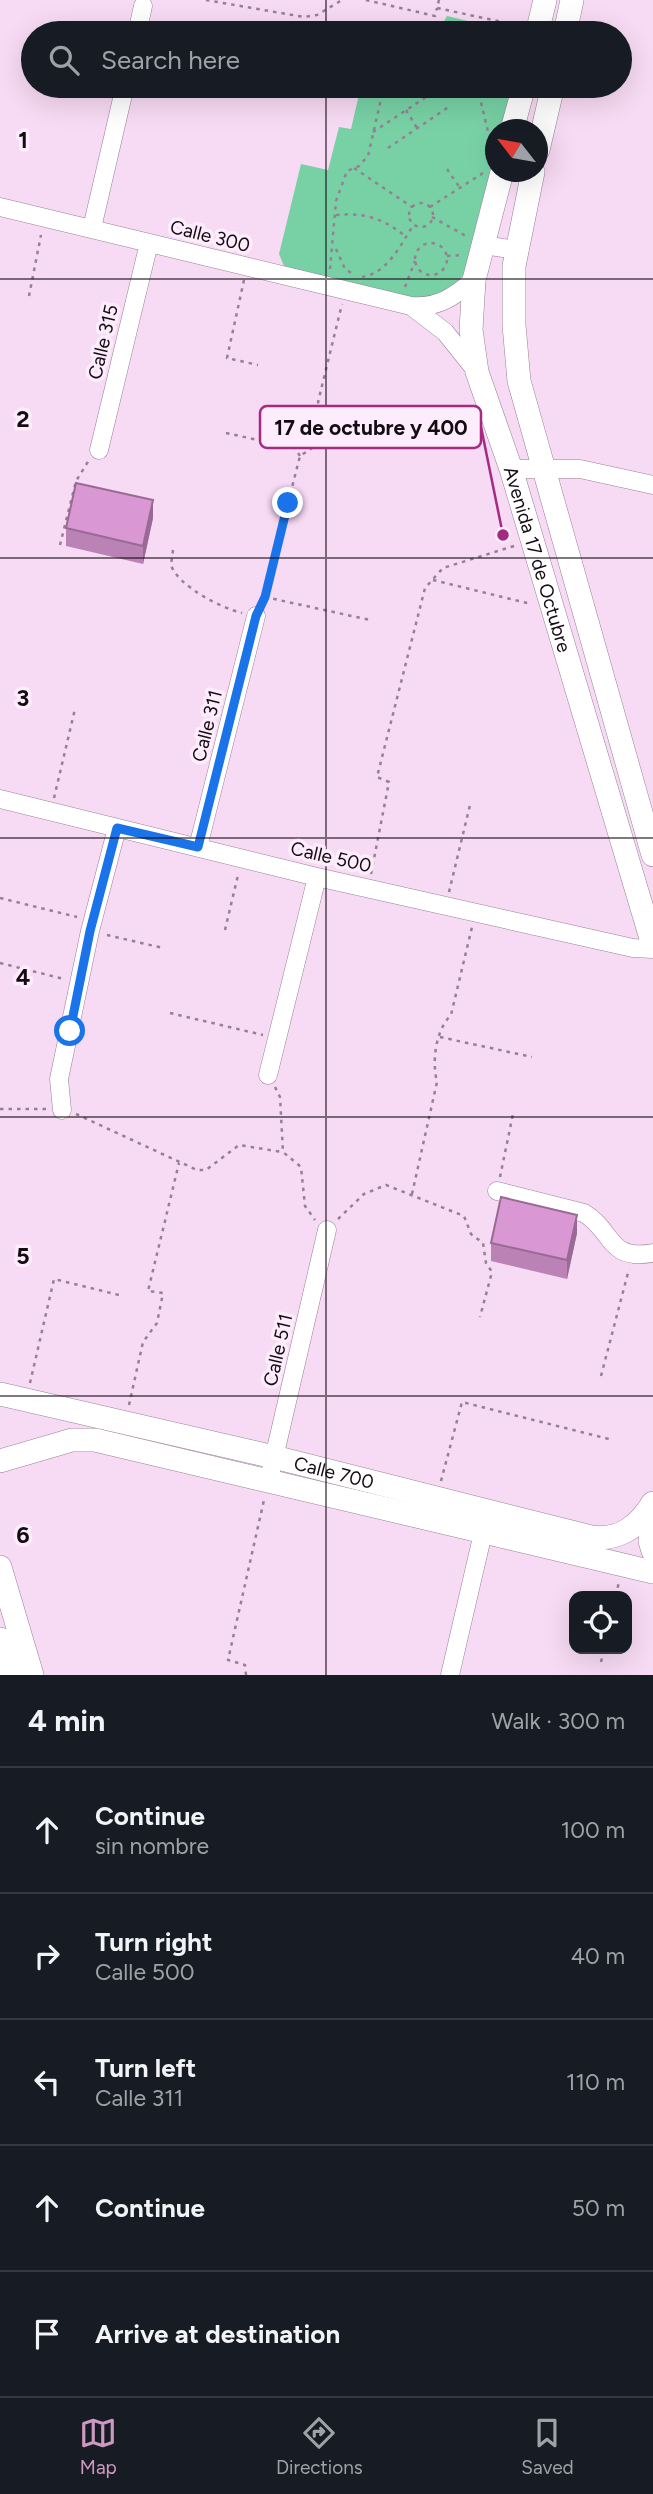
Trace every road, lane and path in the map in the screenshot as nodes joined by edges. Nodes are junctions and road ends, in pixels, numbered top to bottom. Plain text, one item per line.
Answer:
1 (206, 0) edge
2 (342, 0) edge
3 (366, 0) edge
4 (439, 0) edge
5 (545, 0) edge
6 (572, 0) edge
7 (143, 6) dead end
8 (437, 8) junction
9 (140, 21) edge
10 (491, 21) edge
11 (540, 21) edge
12 (568, 21) edge
13 (122, 98) edge
14 (381, 98) edge
15 (425, 98) edge
16 (479, 98) edge
17 (521, 98) edge
18 (550, 98) edge
19 (450, 106) dead end
20 (406, 110) junction
21 (515, 119) edge
22 (545, 119) edge
23 (485, 126) edge
24 (417, 128) junction
25 (373, 132) junction
26 (388, 148) dead end
27 (354, 168) junction
28 (447, 169) dead end
29 (485, 172) edge
30 (490, 182) edge
31 (531, 182) edge
32 (460, 188) junction
33 (0, 207) edge
34 (412, 207) junction
35 (430, 207) junction
36 (336, 215) junction
37 (432, 217) junction
38 (45, 218) junction
39 (414, 224) junction
40 (92, 228) junction
41 (407, 237) junction
42 (478, 242) junction
43 (149, 243) junction
44 (335, 246) junction
45 (516, 250) junction
46 (447, 256) junction
47 (415, 261) junction
48 (248, 267) junction
49 (469, 271) junction
50 (328, 278) junction
51 (369, 280) dead end
52 (351, 284) junction
53 (29, 296) dead end
54 (407, 298) junction
55 (258, 365) dead end
56 (477, 372) junction
57 (226, 433) dead end
58 (99, 450) joint
59 (300, 456) junction
60 (544, 467) junction
61 (511, 469) junction
62 (653, 485) edge
63 (532, 544) junction
64 (60, 545) dead end
65 (173, 550) dead end
66 (433, 580) junction
67 (265, 597) junction
68 (539, 606) dead end
69 (256, 616) junction
70 (370, 620) dead end
71 (75, 709) dead end
72 (0, 799) edge
73 (470, 806) dead end
74 (50, 811) junction
75 (117, 828) junction
76 (651, 841) edge
77 (198, 847) junction
78 (242, 858) junction
79 (317, 877) junction
80 (368, 888) junction
81 (0, 898) edge
82 (446, 905) junction
83 (475, 912) junction
84 (92, 926) junction
85 (225, 930) dead end
86 (653, 947) edge
87 (163, 948) dead end
88 (0, 963) edge
89 (80, 983) junction
90 (170, 1013) dead end
91 (440, 1037) junction
92 (277, 1038) junction
93 (532, 1057) dead end
94 (268, 1075) joint
95 (0, 1109) edge
96 (62, 1110) junction
97 (513, 1114) dead end
98 (283, 1152) junction
99 (179, 1163) junction
100 (497, 1191) joint
101 (412, 1194) junction
102 (327, 1230) junction
103 (653, 1254) edge
104 (632, 1255) junction
105 (118, 1295) dead end
106 (480, 1317) dead end
107 (601, 1376) dead end
108 (0, 1394) edge
109 (26, 1400) junction
110 (125, 1423) junction
111 (609, 1439) dead end
112 (0, 1461) edge
113 (272, 1468) junction
114 (437, 1497) junction
115 (653, 1502) edge
116 (486, 1520) junction
117 (653, 1551) edge
118 (0, 1567) edge
119 (653, 1572) edge
120 (6, 1633) edge
121 (603, 1654) edge
122 (601, 1662) dead end
123 (11, 1675) edge
124 (32, 1675) edge
125 (246, 1675) edge
126 (450, 1675) edge

1 - 2 path
3 - 8 path
4 - 8 path
5 - 11 main road
6 - 12 main road
7 - 9 street
8 - 10 path
13 - 40 street
14 - 25 path
15 - 20 path
16 - 23 path
17 - 21 main road
18 - 22 main road
19 - 24 path
20 - 24 path
20 - 25 path
24 - 26 path
25 - 27 path
27 - 34 path
27 - 36 path
28 - 32 path
29 - 32 path
30 - 42 main road, Avenida 17 de Octubre
31 - 45 main road, Avenida 17 de Octubre
32 - 35 path
33 - 38 street, Calle 300
34 - 35 path
34 - 39 path
35 - 37 path
36 - 41 path
36 - 44 path
37 - 39 path
37 - 42 path
38 - 40 street, Calle 300
38 - 53 path
39 - 41 path
40 - 43 street, Calle 300
41 - 52 path
42 - 45 street
42 - 49 main road, Avenida 17 de Octubre
43 - 48 street, Calle 300
43 - 58 street, Calle 315
44 - 50 path
44 - 52 path
45 - 60 main road, Avenida 17 de Octubre
46 - 47 path
46 - 47 path
46 - 49 path
47 - 54 path
48 - 50 street, Calle 300
48 - 55 path
49 - 54 street
49 - 56 main road, Avenida 17 de Octubre
50 - 52 street, Calle 300
50 - 52 path
51 - 52 path
52 - 54 street, Calle 300
52 - 59 path
54 - 56 street
56 - 61 main road, Avenida 17 de Octubre
57 - 59 path
58 - 64 path
59 - 67 path
60 - 61 street
60 - 62 street
60 - 76 main road, Avenida 17 de Octubre
61 - 63 main road, Avenida 17 de Octubre
63 - 66 path
63 - 86 main road, Avenida 17 de Octubre
65 - 69 path
66 - 68 path
66 - 80 path
67 - 69 path
67 - 70 path
69 - 77 street, Calle 311
71 - 74 path
72 - 74 street, Calle 500
73 - 82 path
74 - 75 street, Calle 500
75 - 77 street, Calle 500
75 - 84 street
77 - 78 street, Calle 500
78 - 79 street, Calle 500
78 - 85 path
79 - 80 street, Calle 500
79 - 92 street
80 - 82 street, Calle 500
81 - 84 path
82 - 83 street, Calle 500
83 - 86 street, Calle 500
83 - 91 path
84 - 87 path
84 - 89 street
88 - 89 path
89 - 96 street
90 - 92 path
91 - 93 path
91 - 101 path
92 - 94 street
94 - 98 path
95 - 96 path
96 - 99 path
97 - 100 path
98 - 99 path
98 - 102 path
99 - 110 path
100 - 104 street
101 - 102 path
101 - 106 path
102 - 113 street, Calle 511
103 - 104 street
104 - 107 path
105 - 109 path
108 - 109 main road, Calle 700
109 - 110 main road, Calle 700
110 - 113 main road, Calle 700
111 - 114 path
112 - 113 main road, Calle 700
113 - 114 main road, Calle 700
113 - 116 main road, Calle 700
113 - 125 path
114 - 116 main road, Calle 700
115 - 116 main road, Calle 700
115 - 117 main road
116 - 119 main road, Calle 700
116 - 126 street
118 - 120 main road
120 - 123 main road
120 - 124 main road
121 - 122 path

